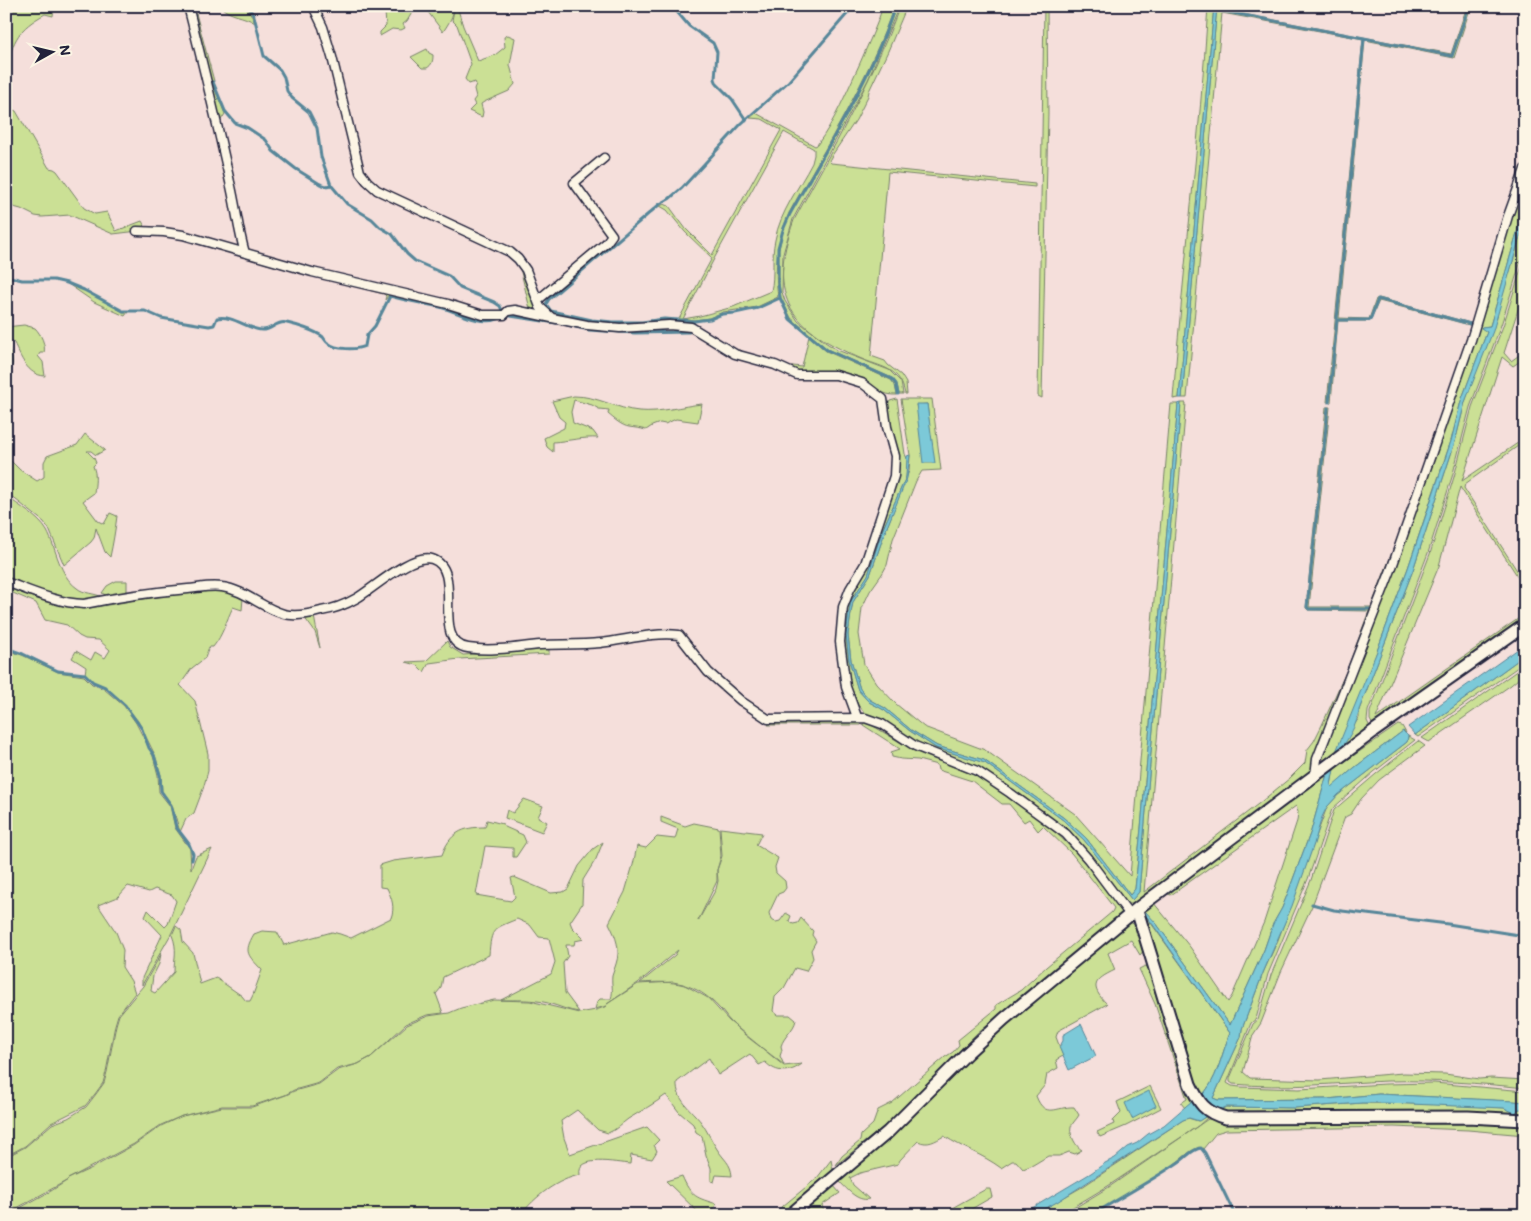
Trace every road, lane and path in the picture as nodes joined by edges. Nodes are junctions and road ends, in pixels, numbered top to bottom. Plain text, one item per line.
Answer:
1 (188, 6) edge
2 (313, 6) edge
3 (604, 158) dead end
4 (1525, 169) edge
5 (137, 231) dead end
6 (245, 253) junction
7 (538, 300) junction
8 (552, 318) junction
9 (6, 582) edge
10 (1525, 625) edge
11 (857, 718) junction
12 (1320, 772) junction
13 (1135, 911) junction
14 (1525, 1120) edge
15 (790, 1215) edge

1 - 6 street
2 - 7 street
3 - 7 street
4 - 12 street
5 - 6 street
6 - 8 street
7 - 8 street
8 - 11 street
9 - 11 street
10 - 12 main road
11 - 13 street
12 - 13 main road
13 - 14 main road
13 - 15 main road

